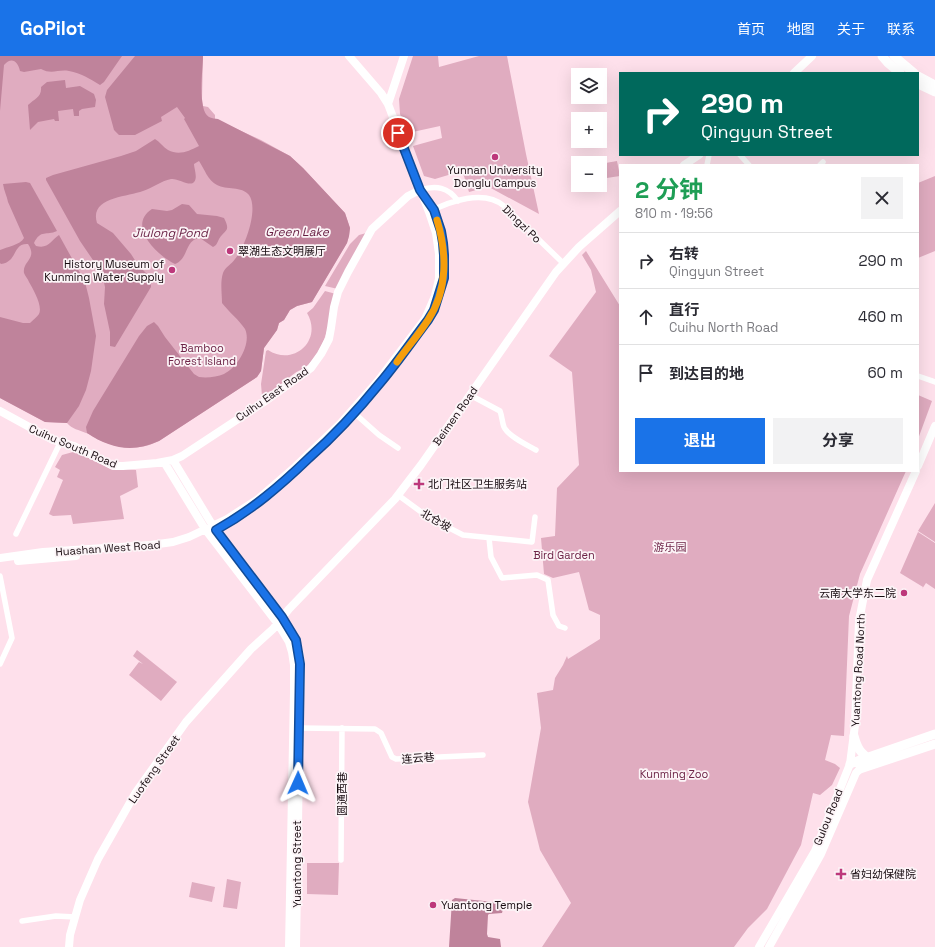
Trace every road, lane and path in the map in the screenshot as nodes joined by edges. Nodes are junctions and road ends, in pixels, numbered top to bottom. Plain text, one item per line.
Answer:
1 (349, 56) edge
2 (400, 56) edge
3 (404, 56) edge
4 (812, 56) edge
5 (882, 56) edge
6 (894, 56) edge
7 (795, 72) edge
8 (899, 72) edge
9 (913, 72) edge
10 (919, 76) edge
11 (919, 84) edge
12 (935, 84) edge
13 (935, 92) edge
14 (386, 97) junction
15 (698, 156) edge
16 (741, 156) edge
17 (686, 164) edge
18 (748, 164) edge
19 (420, 190) junction
20 (458, 201) junction
21 (432, 211) junction
22 (619, 212) edge
23 (563, 263) junction
24 (919, 376) edge
25 (935, 382) edge
26 (470, 395) junction
27 (0, 412) edge
28 (353, 412) junction
29 (935, 426) edge
30 (60, 442) junction
31 (398, 448) dead end
32 (536, 450) dead end
33 (169, 461) junction
34 (919, 464) edge
35 (916, 472) edge
36 (398, 495) junction
37 (535, 517) dead end
38 (210, 530) junction
39 (16, 534) dead end
40 (489, 538) junction
41 (0, 558) edge
42 (0, 563) edge
43 (0, 576) edge
44 (280, 620) junction
45 (565, 628) dead end
46 (0, 664) edge
47 (296, 728) junction
48 (342, 728) junction
49 (935, 734) edge
50 (854, 736) junction
51 (935, 744) edge
52 (483, 755) dead end
53 (867, 757) junction
54 (882, 761) junction
55 (856, 767) junction
56 (341, 860) dead end
57 (75, 917) junction
58 (22, 921) dead end
59 (69, 947) edge
60 (289, 947) edge
61 (296, 947) edge
62 (759, 947) edge
63 (768, 947) edge

1 - 14 street
2 - 14 street
3 - 14 street
4 - 7 street
5 - 8 main road
6 - 9 main road
10 - 12 main road
11 - 13 main road
14 - 19 street
15 - 17 street
16 - 18 street
19 - 20 street
19 - 21 street
19 - 33 street, Cuihu East Road
20 - 21 street, Dingzi Po
20 - 23 street, Dingzi Po
21 - 28 street
22 - 23 street, Beimen Road
23 - 26 street, Beimen Road
24 - 25 street
26 - 32 street
26 - 36 street, Beimen Road
27 - 30 street, Cuihu South Road
28 - 31 street
28 - 38 street
29 - 34 street
30 - 33 street, Cuihu South Road
30 - 39 street
33 - 38 street, Yuantong Street
35 - 50 street, Yuantong Road North
36 - 40 street, 北仓坡
36 - 44 street, Beimen Road
37 - 40 street, 北仓坡
38 - 41 street, Huashan West Road
38 - 42 street, Huashan West Road
38 - 44 street, Yuantong Street
40 - 45 street
43 - 46 street
44 - 47 street, Yuantong Street
44 - 57 street, Luofeng Street
47 - 48 street, 连云巷
47 - 60 street, Yuantong Street
47 - 61 street, Yuantong Street
48 - 52 street, 连云巷
48 - 56 street, 圆通西巷
49 - 53 main road
50 - 53 main road
50 - 55 street, Yuantong Road North
51 - 54 main road
53 - 54 main road
53 - 55 main road
54 - 55 main road
55 - 62 street, Gulou Road
55 - 63 street, Gulou Road
57 - 58 street
57 - 59 street, Luofeng Street

